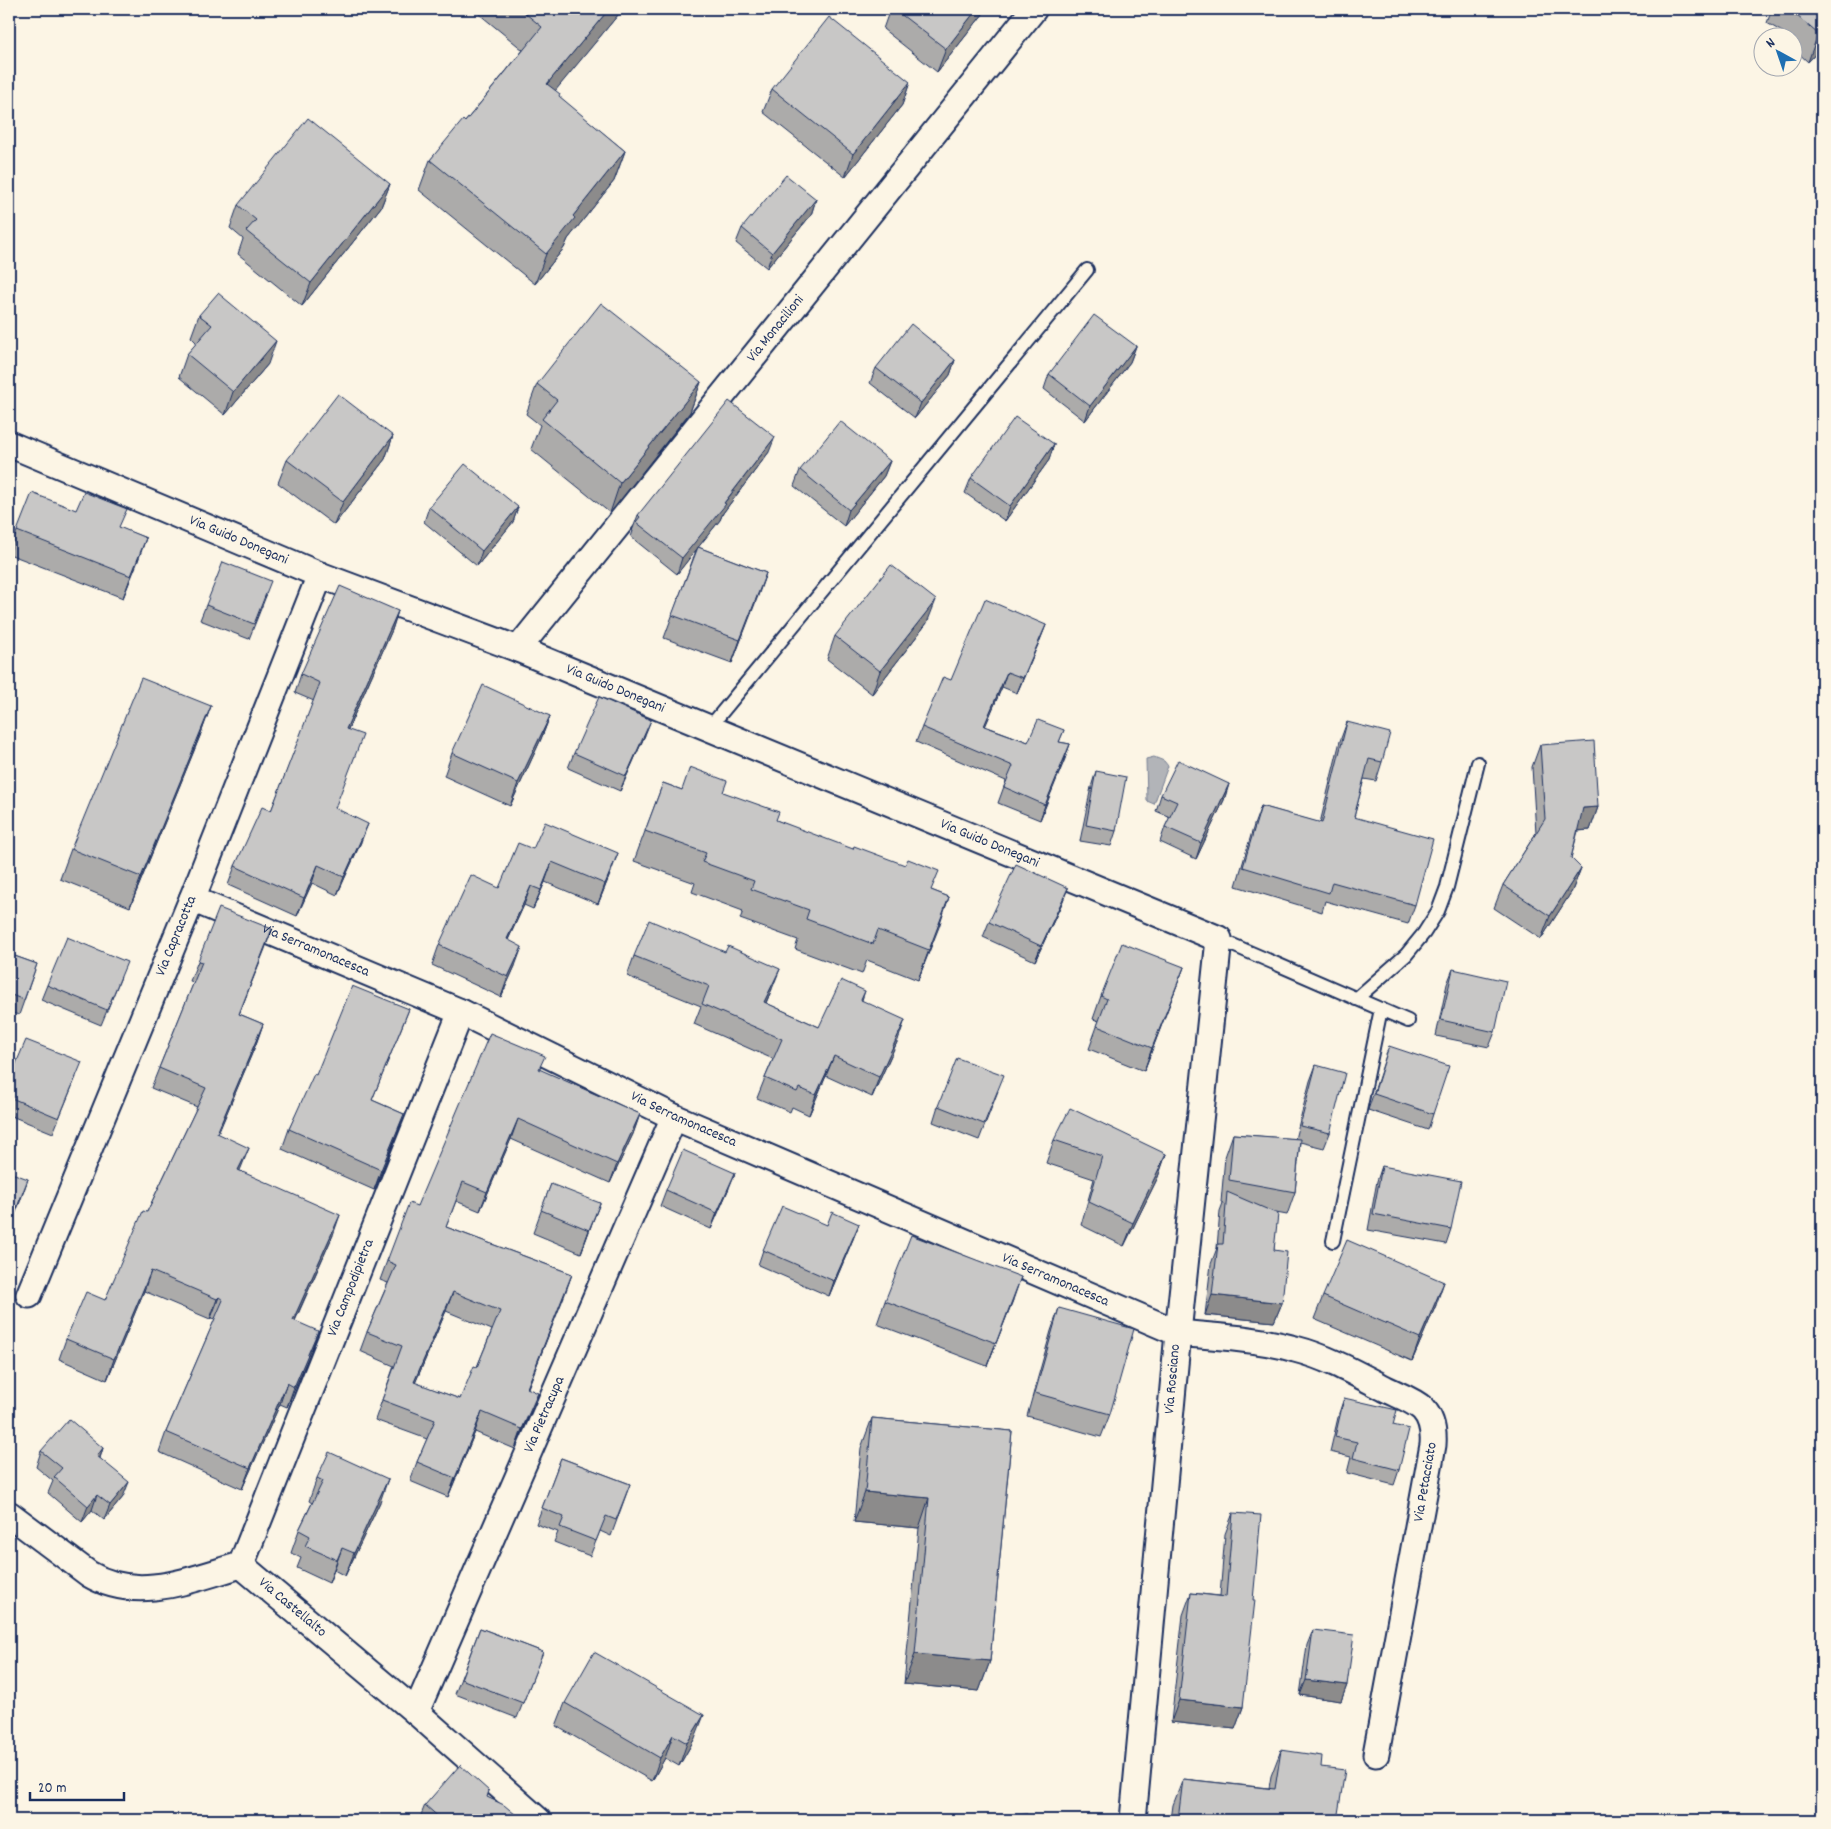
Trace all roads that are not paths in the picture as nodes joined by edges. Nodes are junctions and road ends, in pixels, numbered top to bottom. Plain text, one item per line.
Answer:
1 (1034, 9) edge
2 (1087, 270) dead end
3 (9, 444) edge
4 (320, 576) junction
5 (518, 649) junction
6 (709, 728) junction
7 (1478, 763) dead end
8 (192, 899) junction
9 (1218, 939) junction
10 (1356, 998) junction
11 (1381, 1009) junction
12 (461, 1012) junction
13 (1408, 1021) dead end
14 (674, 1117) junction
15 (1333, 1241) dead end
16 (29, 1295) dead end
17 (1178, 1332) junction
18 (9, 1514) edge
19 (241, 1565) junction
20 (416, 1712) junction
21 (1376, 1754) dead end
22 (538, 1820) edge
23 (1133, 1820) edge

1 - 5 street, Via Monacilioni
2 - 6 lane
3 - 4 street, Via Guido Donegani
4 - 5 street, Via Guido Donegani
4 - 8 street, Via Capracotta
5 - 6 street, Via Guido Donegani
6 - 9 street, Via Guido Donegani
7 - 10 lane
8 - 12 street, Via Serramonacesca
8 - 16 street, Via Capracotta
9 - 10 lane
9 - 17 street, Via Rosciano
10 - 11 lane
11 - 13 lane
11 - 15 lane
12 - 14 street, Via Serramonacesca
12 - 19 street, Via Campodipietra
14 - 17 street, Via Serramonacesca
14 - 20 street, Via Pietracupa
17 - 21 street, Via Petacciato
17 - 23 street, Via Rosciano
18 - 19 street
19 - 20 street, Via Castellalto
20 - 22 street, Via Castellalto

